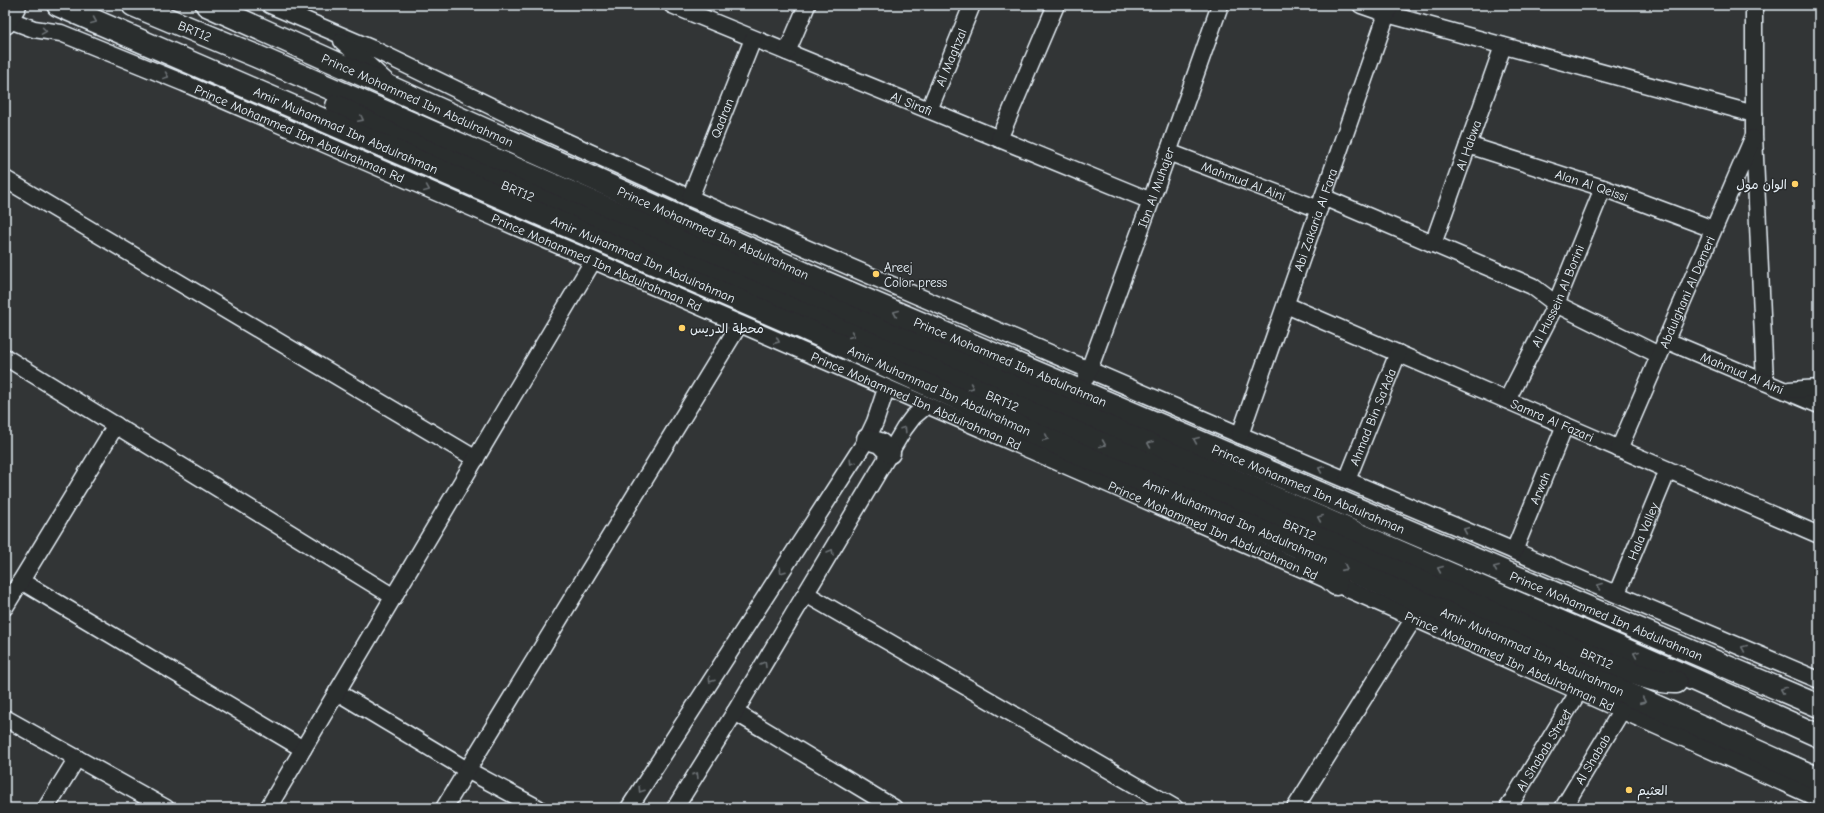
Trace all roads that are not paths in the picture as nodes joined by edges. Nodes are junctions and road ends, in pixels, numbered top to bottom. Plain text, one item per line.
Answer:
1 (58, 5) edge
2 (133, 5) edge
3 (207, 5) edge
4 (270, 5) edge
5 (674, 5) edge
6 (807, 5) edge
7 (972, 5) edge
8 (1056, 5) edge
9 (1220, 5) edge
10 (1361, 5) edge
11 (1754, 5) edge
12 (297, 10) edge
13 (1389, 10) edge
14 (9, 16) edge
15 (322, 27) junction
16 (753, 38) junction
17 (1503, 46) junction
18 (787, 52) junction
19 (233, 81) junction
20 (184, 83) junction
21 (394, 88) junction
22 (929, 110) junction
23 (1754, 114) junction
24 (1754, 135) junction
25 (999, 139) junction
26 (1468, 145) junction
27 (1168, 152) junction
28 (5, 179) edge
29 (1603, 188) junction
30 (690, 198) junction
31 (1151, 201) junction
32 (1321, 203) junction
33 (1713, 230) junction
34 (1433, 244) junction
35 (593, 261) junction
36 (1286, 304) junction
37 (1556, 304) junction
38 (739, 325) junction
39 (1662, 348) junction
40 (1398, 353) junction
41 (5, 357) edge
42 (1089, 369) junction
43 (1765, 382) junction
44 (1819, 388) edge
45 (886, 389) junction
46 (1082, 391) junction
47 (1786, 391) junction
48 (1507, 400) junction
49 (1819, 405) edge
50 (926, 406) junction
51 (116, 426) junction
52 (1565, 426) junction
53 (1240, 435) junction
54 (867, 439) junction
55 (1618, 449) junction
56 (890, 453) junction
57 (476, 459) junction
58 (1097, 470) junction
59 (1668, 470) junction
60 (1347, 480) junction
61 (1819, 535) edge
62 (1292, 544) junction
63 (1514, 551) junction
64 (21, 581) junction
65 (1336, 584) junction
66 (1617, 593) junction
67 (806, 594) junction
68 (394, 597) junction
69 (5, 607) edge
70 (1414, 618) junction
71 (1819, 680) edge
72 (1579, 691) junction
73 (337, 692) junction
74 (1819, 706) edge
75 (1622, 710) junction
76 (735, 712) junction
77 (5, 718) edge
78 (1819, 736) edge
79 (303, 749) junction
80 (77, 758) junction
81 (467, 770) junction
82 (1819, 779) edge
83 (1819, 799) edge
84 (46, 808) edge
85 (166, 808) edge
86 (268, 808) edge
87 (444, 808) edge
88 (538, 808) edge
89 (629, 808) edge
90 (675, 808) edge
91 (894, 808) edge
92 (1175, 808) edge
93 (1295, 808) edge
94 (1508, 808) edge
95 (1563, 808) edge

1 -> 19 main road, Amir Muhammad Ibn Abdulrahman
2 - 78 main road, BRT12
3 - 21 main road, Prince Mohammed Ibn Abdulrahman
4 - 12 street
5 - 16 street, Al Sirafi
6 - 18 street
7 - 22 street, Al Maghzal
8 - 25 street
9 - 27 street, Ibn Al Muhajer
10 - 13 street
11 - 23 street, Abdulghani Al Demeri
12 - 15 street
13 - 17 street
13 - 32 street, Abi Zakaria Al Fara
14 -> 20 street, Prince Mohammed Ibn Abdulrahman Rd
15 - 21 street
15 - 30 street
16 - 18 street, Al Sirafi
16 - 30 street, Qadran
17 - 23 street
17 - 26 street, Al Habwa
18 - 22 street, Al Sirafi
19 - 20 street
19 -> 58 main road, Amir Muhammad Ibn Abdulrahman
20 -> 35 street, Prince Mohammed Ibn Abdulrahman Rd
46 -> 21 main road, Prince Mohammed Ibn Abdulrahman
22 - 25 street, Al Sirafi
23 - 24 street, Abdulghani Al Demeri
24 - 33 street, Abdulghani Al Demeri
24 - 43 street, Abdulghani Al Demeri
25 - 31 street, Al Sirafi
26 - 29 street, Alan Al Qeissi
26 - 34 street, Al Habwa
27 - 31 street, Ibn Al Muhajer
27 - 32 street, Mahmud Al Aini
28 - 57 street
29 - 33 street, Alan Al Qeissi
29 - 37 street, Al Hussein Al Borini
30 - 42 street
31 - 42 street, Ibn Al Muhajer
32 - 34 street, Mahmud Al Aini
32 - 36 street, Abi Zakaria Al Fara
33 - 39 street, Abdulghani Al Demeri
34 - 37 street, Mahmud Al Aini
35 - 38 street, Prince Mohammed Ibn Abdulrahman Rd
35 - 57 street
36 - 40 street, Samra Al Fazari
36 - 53 street, Abi Zakaria Al Fara
37 - 39 street, Mahmud Al Aini
37 - 48 street, Al Hussein Al Borini
38 -> 45 street, Prince Mohammed Ibn Abdulrahman Rd
38 - 81 street
39 - 43 street, Mahmud Al Aini
39 - 55 street, Abdulghani Al Demeri
40 - 48 street, Samra Al Fazari
40 - 60 street, Ahmad Bin Sa'Ada
41 - 51 street
42 - 46 street, Ibn Al Muhajer
42 - 53 street
43 - 47 street, Mahmud Al Aini
44 - 47 street
45 - 50 street, Prince Mohammed Ibn Abdulrahman Rd
45 - 54 street
74 -> 46 main road, Prince Mohammed Ibn Abdulrahman
47 - 49 street, Mahmud Al Aini
48 - 52 street, Samra Al Fazari
56 -> 50 street
50 - 58 street, Prince Mohammed Ibn Abdulrahman Rd
51 - 64 street
51 - 68 street
52 - 55 street, Samra Al Fazari
52 - 63 street, Arwah
60 -> 53 street
54 - 56 street
54 -> 89 street
55 - 59 street, Samra Al Fazari
67 -> 56 street
57 - 68 street
58 - 62 main road, Amir Muhammad Ibn Abdulrahman
58 - 65 street, Prince Mohammed Ibn Abdulrahman Rd
59 - 61 street, Samra Al Fazari
59 - 66 street, Hala Valley
63 -> 60 street
62 - 65 main road
62 -> 82 main road, Amir Muhammad Ibn Abdulrahman
66 -> 63 street
64 - 69 street
64 - 79 street
65 - 70 street, Prince Mohammed Ibn Abdulrahman Rd
71 -> 66 street
76 -> 67 street
67 - 92 street
68 - 73 street
70 - 72 street, Prince Mohammed Ibn Abdulrahman Rd
70 - 93 street
72 - 75 street, Prince Mohammed Ibn Abdulrahman Rd
72 - 94 street, Al Shabab Street
73 - 79 street
73 - 81 street
75 - 83 street, Prince Mohammed Ibn Abdulrahman Rd
75 - 95 street, Al Shabab
90 -> 76 street
76 - 91 street
77 - 80 street
79 - 86 street
80 - 84 street
80 - 85 street
81 - 87 street
81 - 88 street

